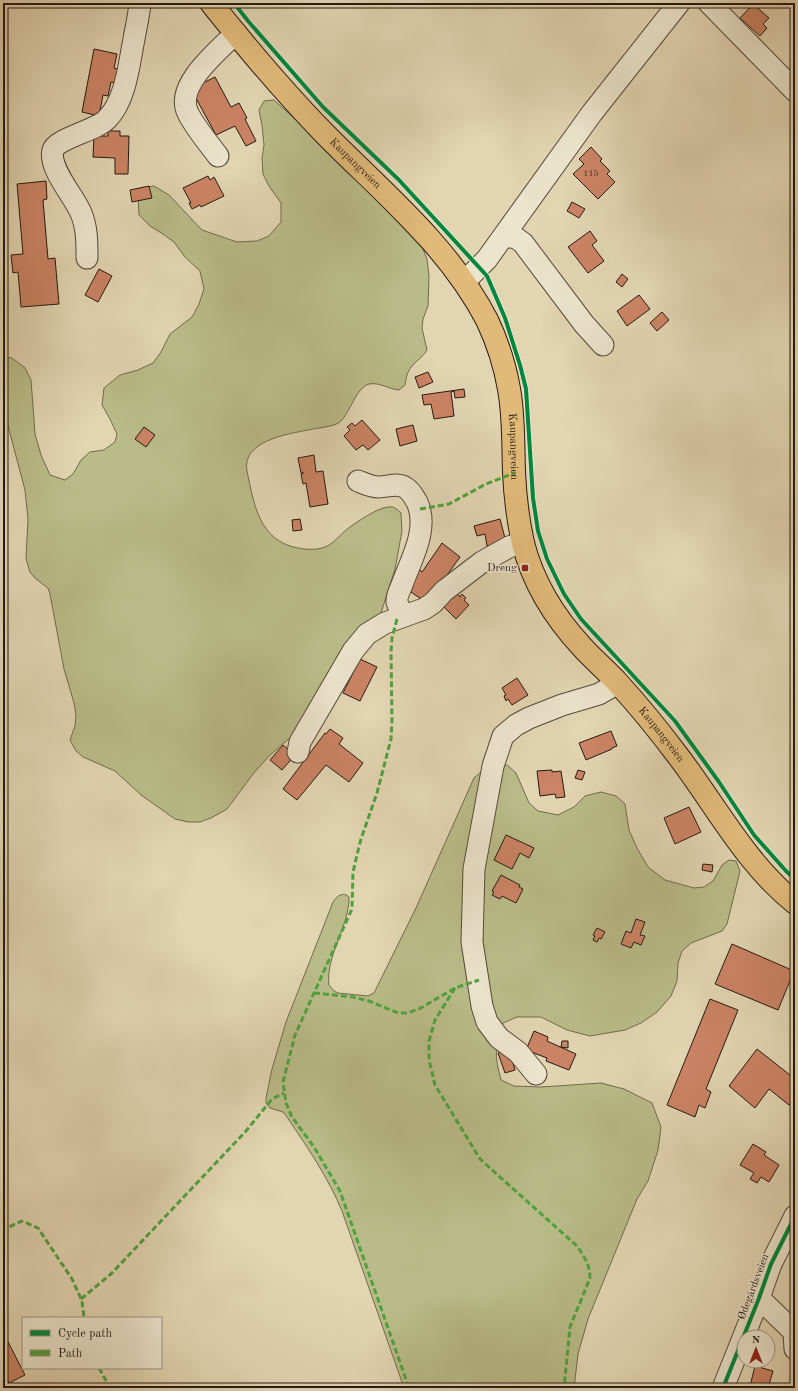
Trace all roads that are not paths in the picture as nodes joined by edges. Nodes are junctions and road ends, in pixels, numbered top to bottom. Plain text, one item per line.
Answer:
1 (140, 3) edge
2 (211, 3) edge
3 (679, 3) edge
4 (709, 3) edge
5 (236, 33) junction
6 (795, 91) edge
7 (218, 156) dead end
8 (504, 236) junction
9 (87, 258) dead end
10 (464, 282) junction
11 (603, 345) dead end
12 (358, 481) dead end
13 (523, 542) junction
14 (406, 615) junction
15 (618, 683) junction
16 (298, 752) dead end
17 (795, 903) edge
18 (536, 1074) dead end
19 (795, 1216) edge
20 (759, 1298) junction
21 (795, 1349) edge
22 (723, 1388) edge

1 - 9 street
2 - 5 main road, Kaupangveien
3 - 8 street
4 - 6 street
5 - 7 street
5 - 10 main road, Kaupangveien
8 - 10 street
8 - 11 street
10 - 13 main road, Kaupangveien
12 - 14 street
13 - 14 street
13 - 15 main road, Kaupangveien
14 - 16 street
15 - 17 main road, Kaupangveien
15 - 18 street
19 - 20 street, Ødegårdsveien
20 - 21 street
20 - 22 street, Ødegårdsveien

